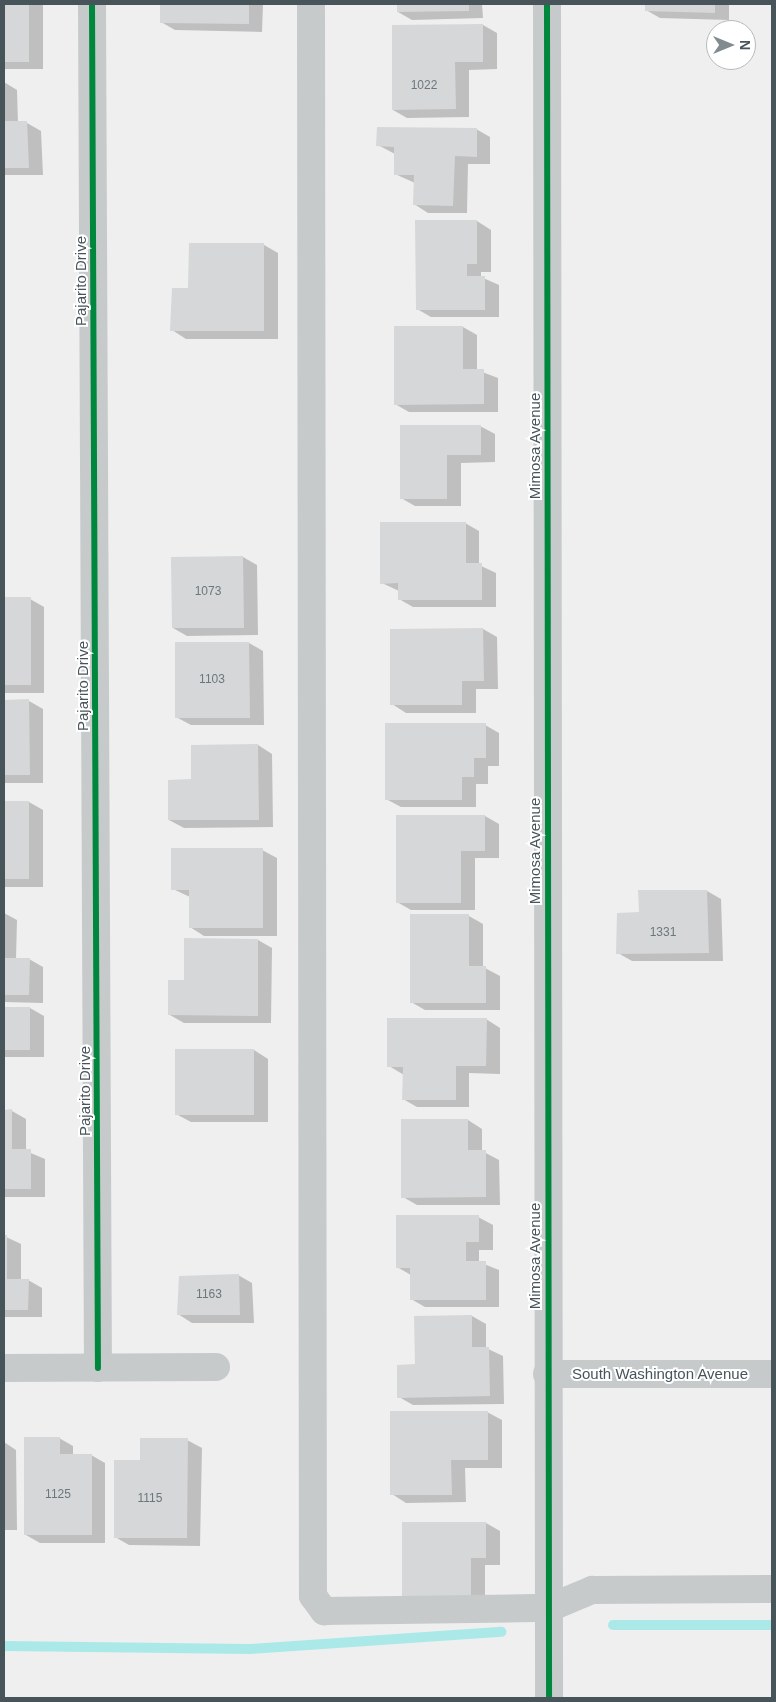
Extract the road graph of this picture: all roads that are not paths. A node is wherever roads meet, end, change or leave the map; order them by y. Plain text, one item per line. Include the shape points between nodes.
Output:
1 (92, 4) edge
2 (311, 4) edge
3 (548, 4) edge
4 (216, 1367) dead end
5 (4, 1368) edge
6 (98, 1368) junction
7 (547, 1374) junction
8 (772, 1374) edge
9 (772, 1589) edge
10 (549, 1608) junction
11 (550, 1698) edge

1 - 6 street, Pajarito Drive
2 - 10 street via 313,1596 324,1611
3 - 7 street, Mimosa Avenue
4 - 6 street
5 - 6 street
7 - 8 street, South Washington Avenue
7 - 10 street, Mimosa Avenue
9 - 10 street via 592,1590
10 - 11 street, Mimosa Avenue

